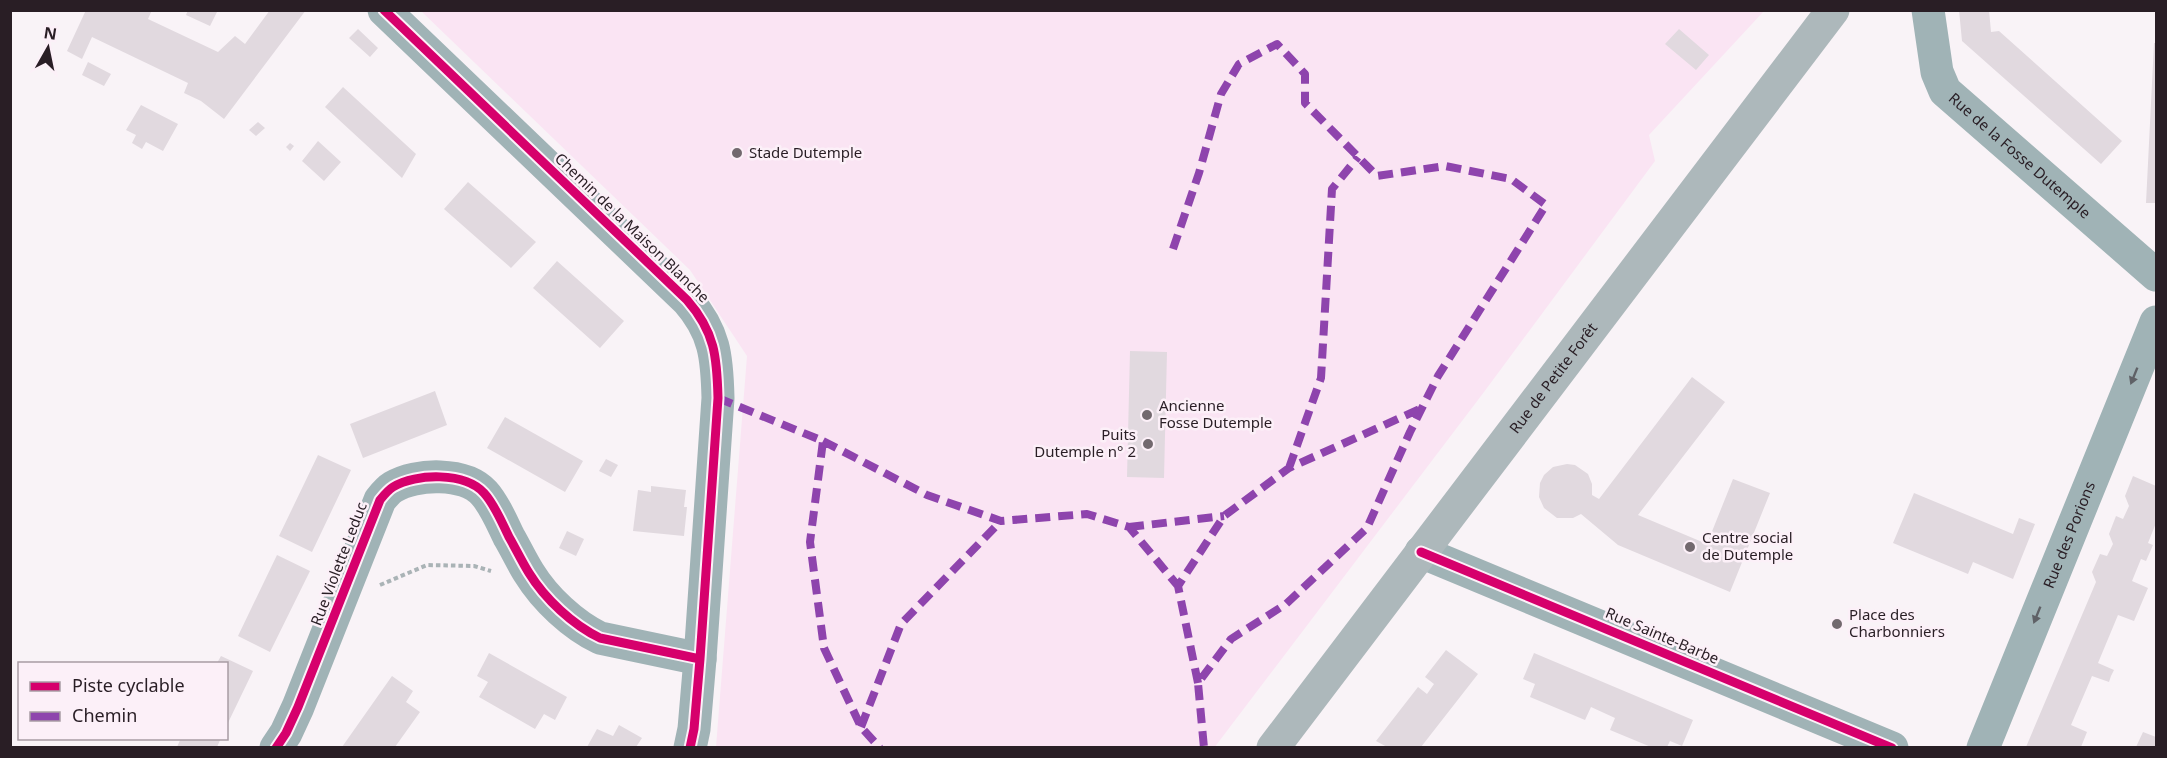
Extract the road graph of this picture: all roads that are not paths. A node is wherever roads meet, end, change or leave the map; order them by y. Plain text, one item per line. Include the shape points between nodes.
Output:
1 (384, 10) edge
2 (1833, 10) edge
3 (1928, 10) edge
4 (2157, 275) edge
5 (2157, 322) edge
6 (1421, 552) junction
7 (700, 659) junction
8 (276, 747) edge
9 (690, 747) edge
10 (1273, 747) edge
11 (1892, 747) edge
12 (1983, 747) edge

1 - 7 street, Chemin de la Maison Blanche via 687,300 708,329 718,372 718,398
2 - 6 main road, Rue de Petite Forêt
3 - 4 street, Rue de la Fosse Dutemple via 1945,91
5 -> 12 street, Rue des Porions
6 - 10 main road, Rue de Petite Forêt
6 - 11 street, Rue Sainte-Barbe
7 - 8 street, Rue Violette Leduc via 600,638 577,624 529,574 483,491 466,481 432,477 402,483 380,500 298,707
7 - 9 street, Chemin de la Maison Blanche

